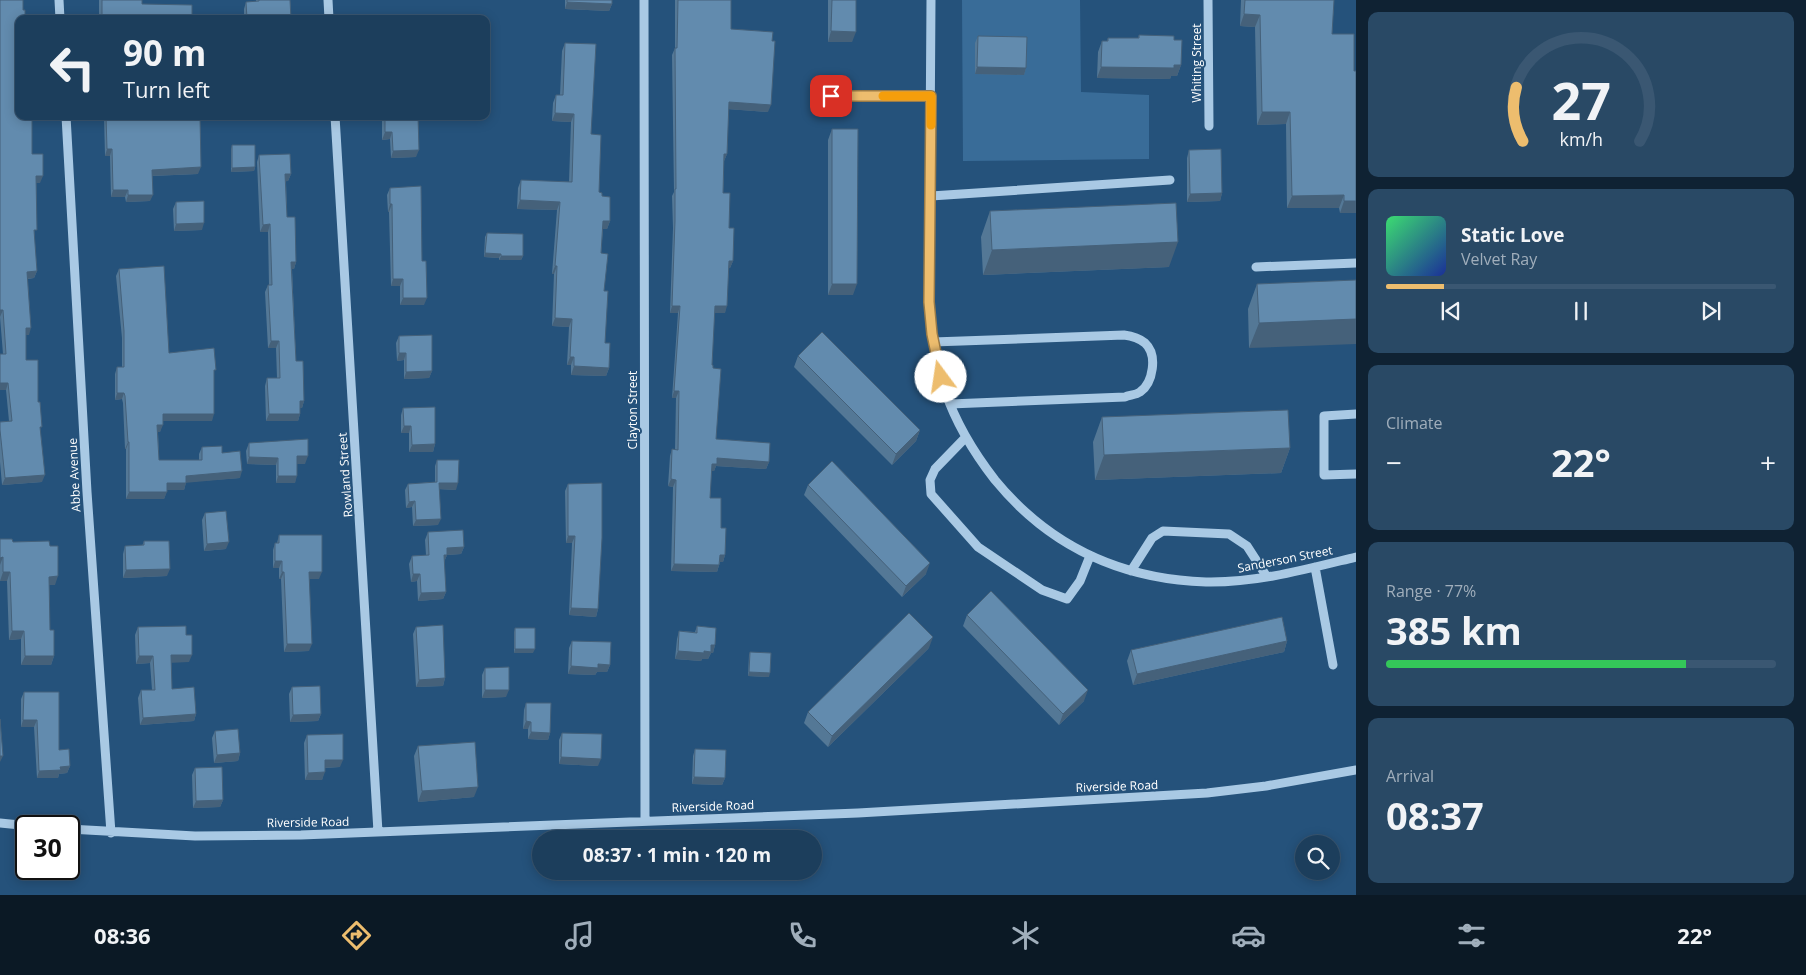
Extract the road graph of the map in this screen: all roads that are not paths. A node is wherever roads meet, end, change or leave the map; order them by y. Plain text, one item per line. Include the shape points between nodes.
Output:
1 (59, 0) edge
2 (328, 0) edge
3 (644, 0) edge
4 (931, 0) edge
5 (1208, 0) edge
6 (60, 15) edge
7 (329, 15) edge
8 (831, 96) dead end
9 (931, 96) junction
10 (66, 120) edge
11 (335, 120) edge
12 (1209, 126) dead end
13 (1170, 180) dead end
14 (931, 196) junction
15 (1356, 263) edge
16 (1256, 267) dead end
17 (933, 342) junction
18 (950, 404) junction
19 (1356, 414) edge
20 (966, 437) junction
21 (1356, 474) edge
22 (1090, 556) junction
23 (1356, 557) edge
24 (1315, 567) junction
25 (1131, 571) junction
26 (1267, 576) junction
27 (1333, 666) dead end
28 (1356, 770) edge
29 (645, 820) junction
30 (0, 823) edge
31 (15, 824) edge
32 (80, 830) edge
33 (111, 832) junction
34 (378, 832) junction

1 - 6 street
2 - 7 street
3 - 29 street, Clayton Street
4 - 9 street, Sanderson Street
5 - 12 street, Whiting Street
8 - 9 street
9 - 14 street, Sanderson Street
10 - 33 street, Abbe Avenue via 86,482
11 - 34 street, Rowland Street
13 - 14 street
14 - 17 street, Sanderson Street via 929,302
15 - 16 street
17 - 18 street, Sanderson Street
17 - 18 street via 1124,334 1147,344 1152,354 1148,382 1139,393
18 - 20 street, Sanderson Street
19 - 21 street via 1324,416 1324,475
20 - 22 street, Sanderson Street via 987,470 1019,507 1050,533
20 - 22 street via 935,469 930,480 931,494 978,547 1042,590 1067,599 1080,581
22 - 25 street, Sanderson Street
23 - 24 street, Sanderson Street
24 - 26 street, Sanderson Street
24 - 27 street
25 - 26 street, Sanderson Street via 1208,582
25 - 26 street via 1152,538 1163,532 1229,534 1247,546
28 - 29 street, Riverside Road via 1207,793 858,813
29 - 34 street, Riverside Road
30 - 31 street
32 - 33 street, Riverside Road
33 - 34 street, Riverside Road via 204,836

